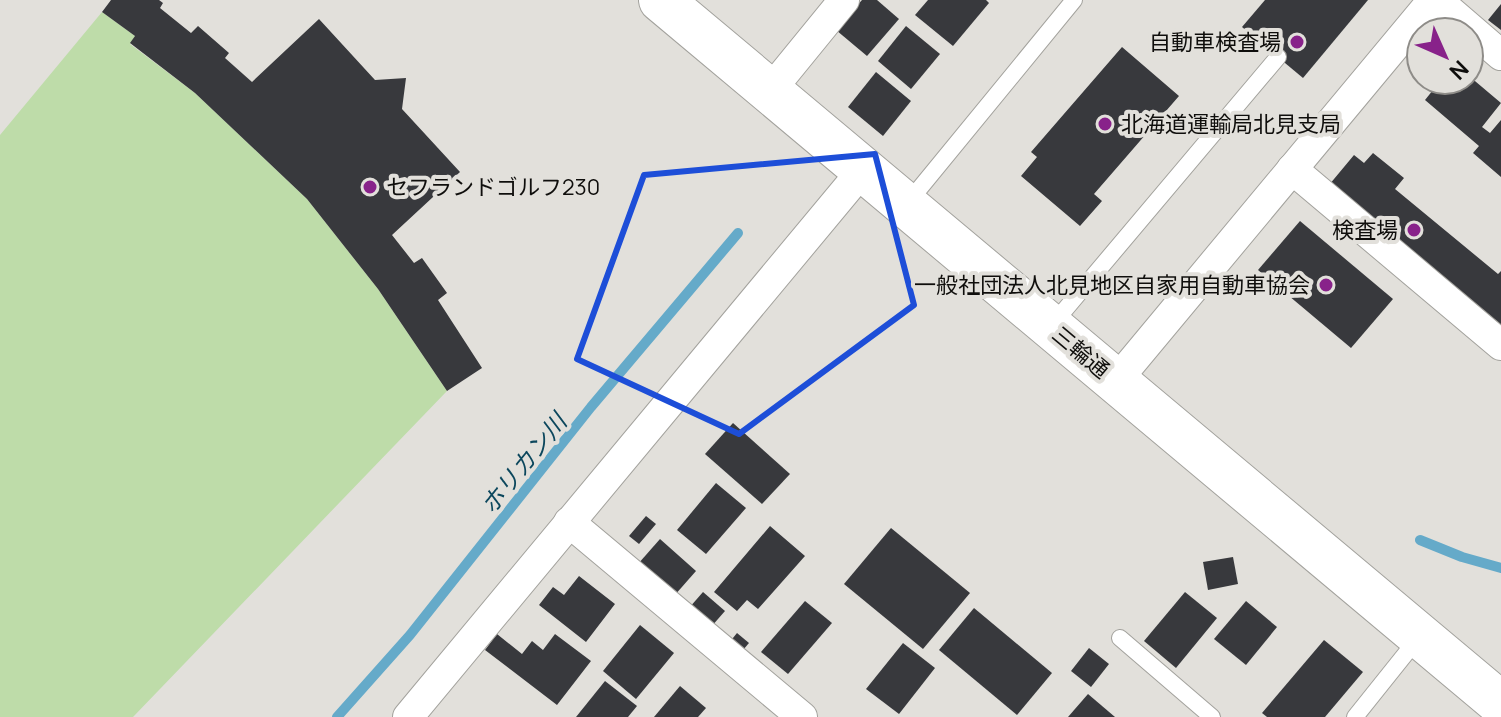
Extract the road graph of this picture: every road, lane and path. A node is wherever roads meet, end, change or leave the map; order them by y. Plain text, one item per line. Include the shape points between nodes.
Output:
1 (661, 0) edge
2 (844, 0) edge
3 (1074, 0) edge
4 (1435, 0) edge
5 (1501, 55) edge
6 (1278, 57) dead end
7 (769, 92) junction
8 (1292, 169) junction
9 (862, 171) junction
10 (905, 206) junction
11 (1051, 327) junction
12 (1501, 345) edge
13 (1116, 381) junction
14 (569, 522) junction
15 (1420, 636) junction
16 (1120, 638) dead end
17 (1501, 704) edge
18 (408, 717) edge
19 (802, 717) edge
20 (1212, 717) edge
21 (1355, 717) edge

1 - 7 street, 三輪通
2 - 7 street
3 - 10 lane
4 - 5 street
4 - 8 street
6 - 11 lane
7 - 9 street, 三輪通
8 - 12 street
8 - 13 street
9 - 10 street, 三輪通
9 - 14 street
10 - 11 street, 三輪通
11 - 13 street, 三輪通
13 - 15 street, 三輪通
14 - 18 street
14 - 19 street
15 - 17 street, 三輪通
15 - 21 lane
16 - 20 lane

